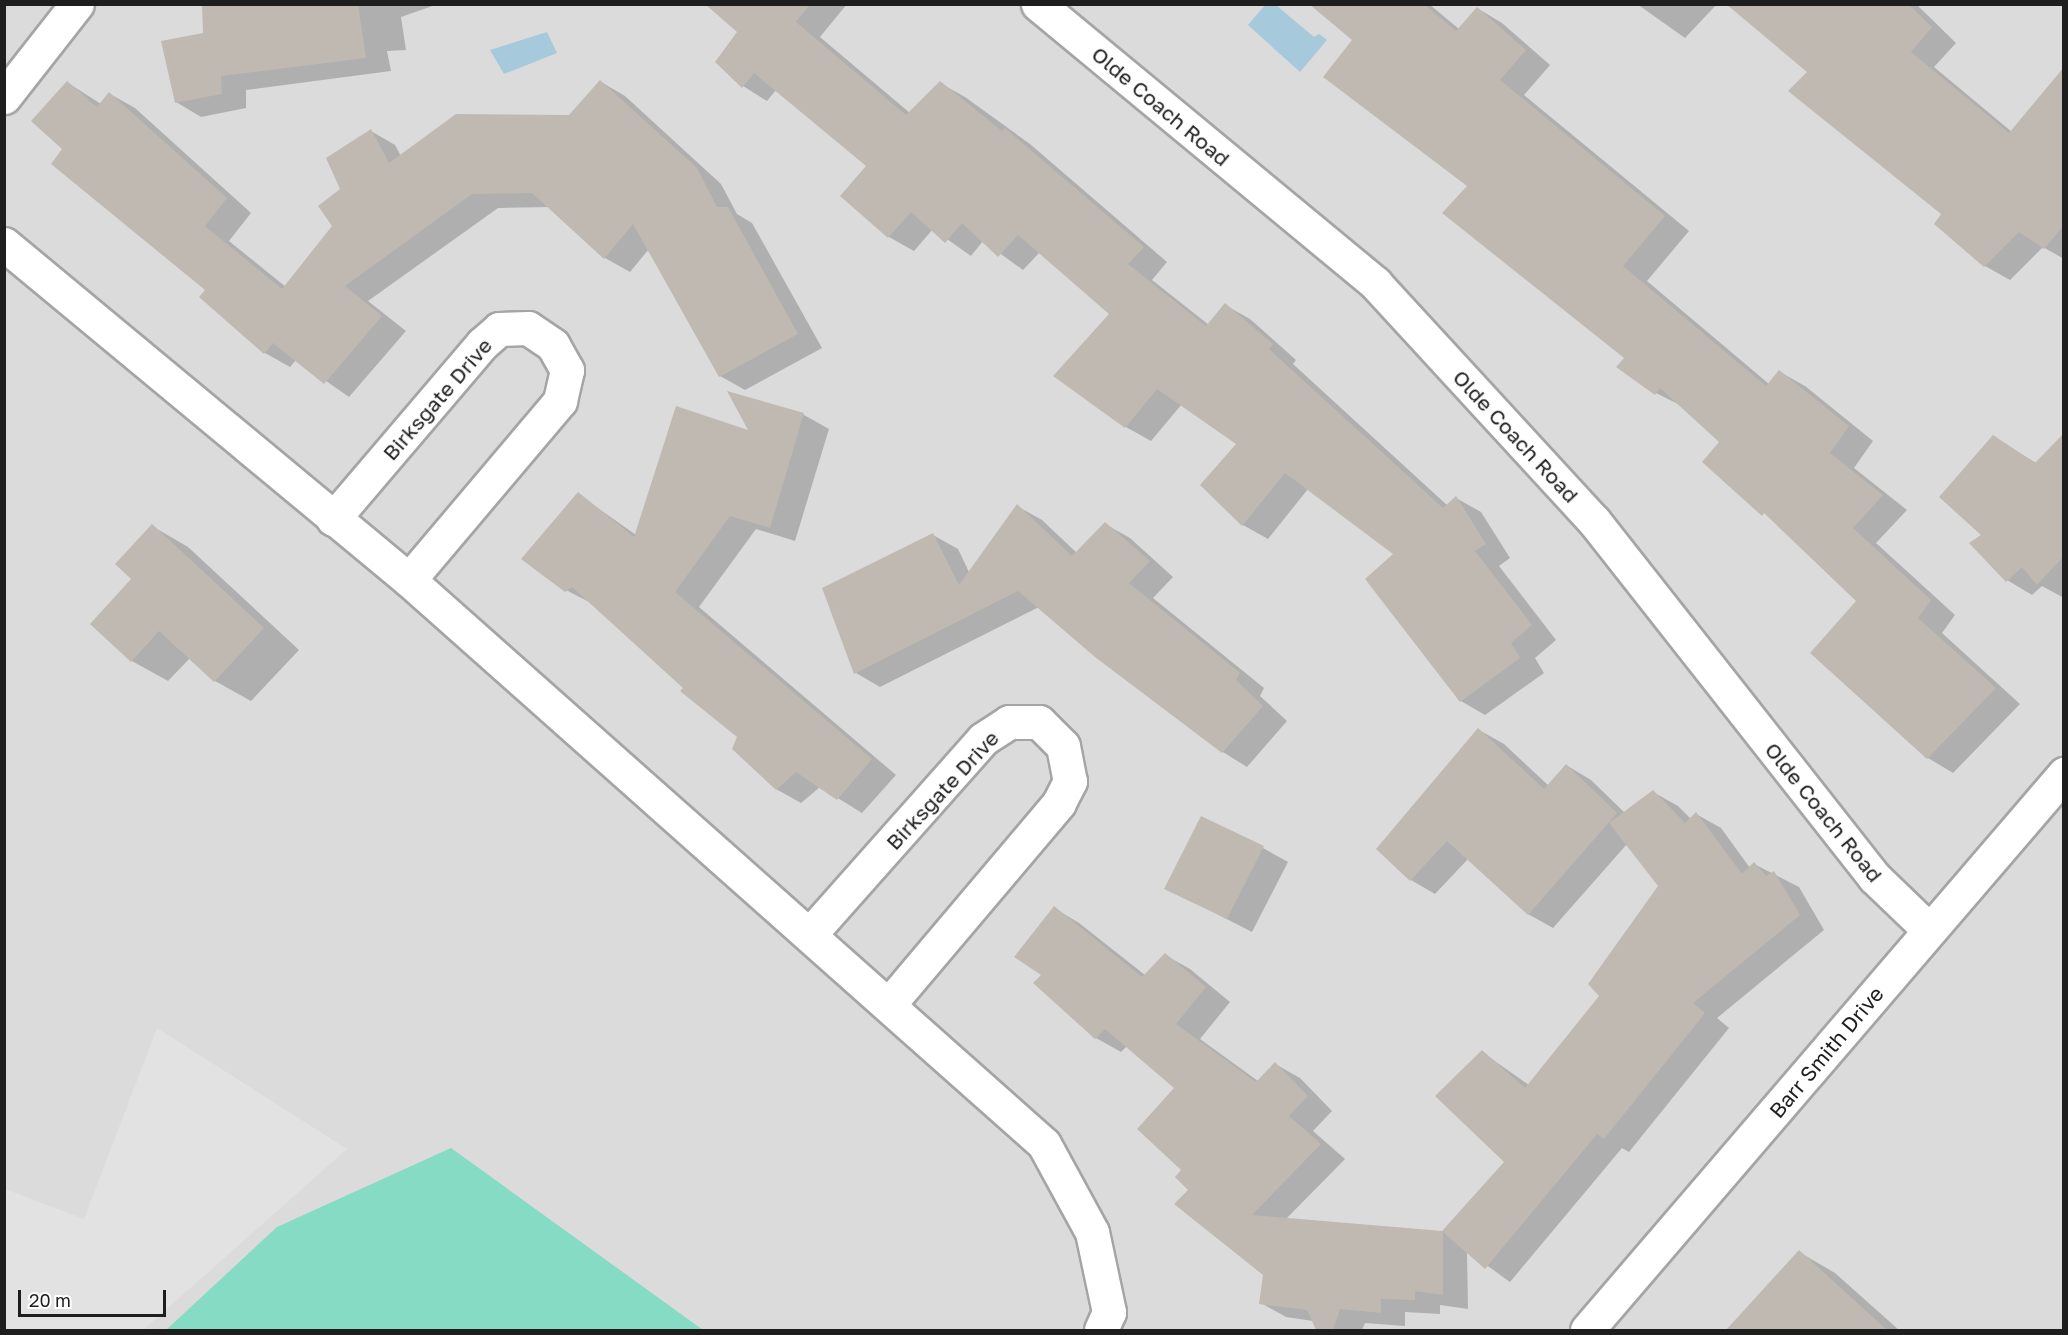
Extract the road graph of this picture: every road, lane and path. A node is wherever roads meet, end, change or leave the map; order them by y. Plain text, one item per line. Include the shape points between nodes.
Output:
1 (77, 4) edge
2 (1038, 4) edge
3 (4, 97) edge
4 (4, 244) edge
5 (333, 519) junction
6 (409, 580) junction
7 (2064, 774) edge
8 (1929, 930) junction
9 (810, 934) junction
10 (889, 1004) junction
11 (1101, 1330) edge
12 (1587, 1330) edge

1 - 3 street
2 - 8 street, Olde Coach Road via 1375,283 1594,522 1874,878
4 - 5 street
5 - 6 street
5 - 6 street, Birksgate Drive via 499,329 528,328 553,345 567,370 560,401
6 - 9 street
7 - 8 street, Barr Smith Drive
8 - 12 street, Barr Smith Drive
9 - 10 street
9 - 10 street, Birksgate Drive via 983,739 1009,722 1039,722 1063,746 1070,781 1059,803
10 - 11 street via 1044,1144 1092,1232 1109,1312

